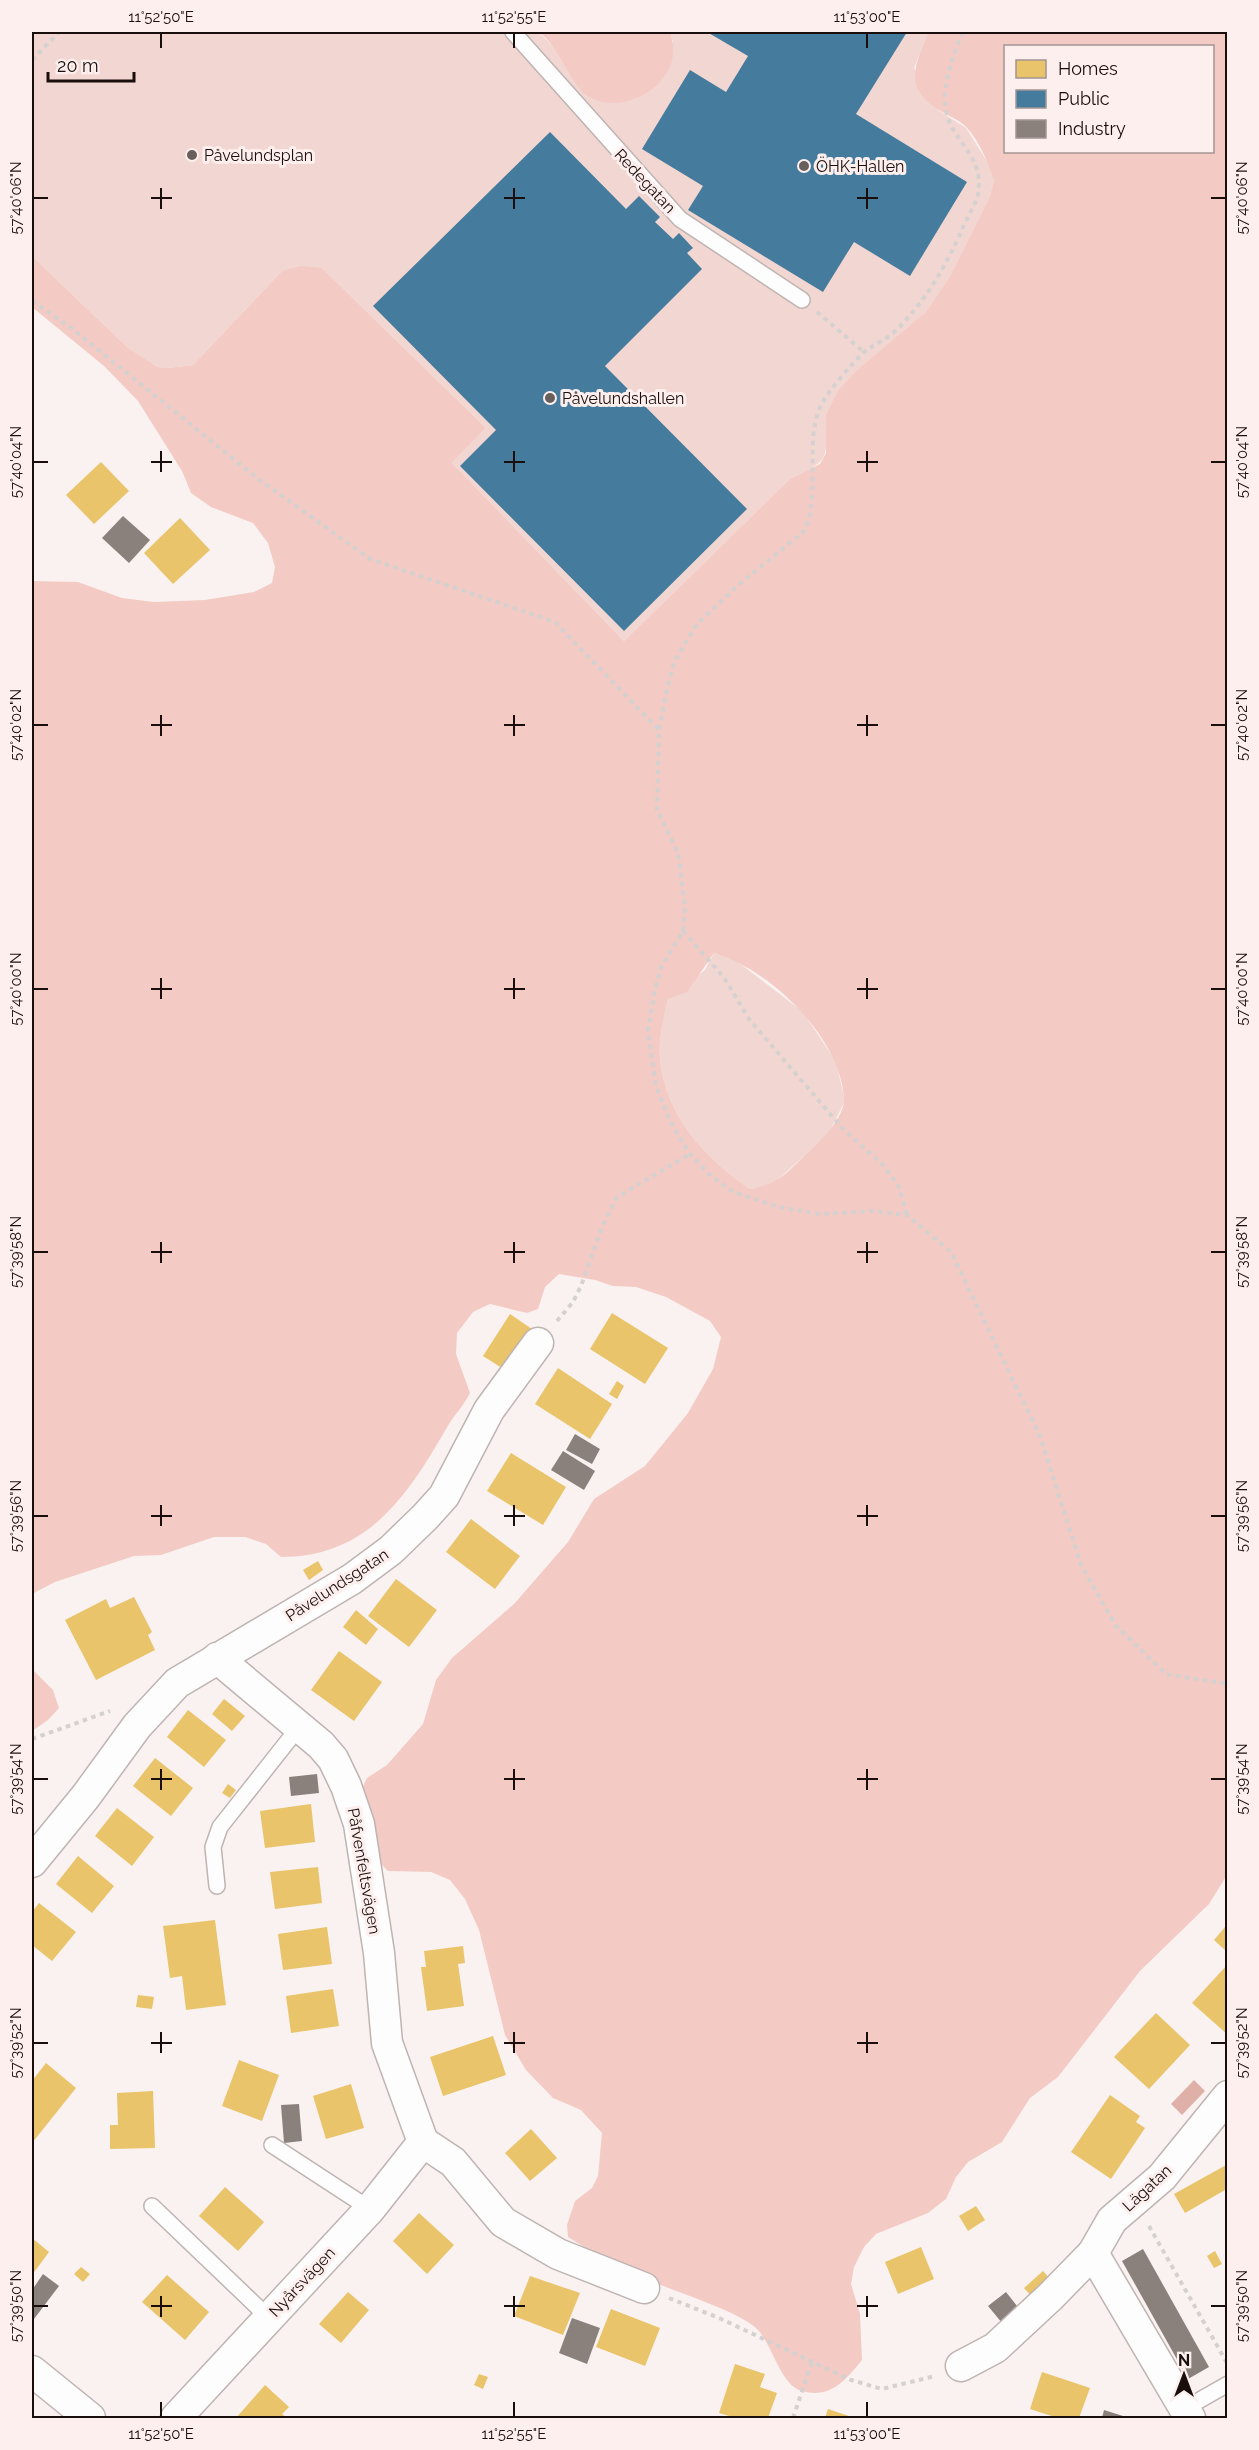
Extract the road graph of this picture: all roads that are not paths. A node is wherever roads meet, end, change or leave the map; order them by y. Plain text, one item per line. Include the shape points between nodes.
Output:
1 (513, 32) edge
2 (802, 300) road end
3 (538, 1343) road end
4 (217, 1658) junction
5 (299, 1727) junction
6 (32, 1862) edge
7 (217, 1886) dead end
8 (1227, 2096) edge
9 (423, 2142) junction
10 (272, 2145) dead end
11 (152, 2206) dead end
12 (370, 2209) junction
13 (1093, 2253) junction
14 (644, 2288) road end
15 (269, 2318) junction
16 (961, 2366) road end
17 (32, 2371) edge
18 (1227, 2384) edge
19 (1187, 2414) edge
20 (90, 2418) edge
21 (176, 2418) edge

1 - 2 lane, Redegatan via 680,219
3 - 4 street, Påvelundsgatan via 489,1410 444,1496 408,1534 352,1579
4 - 5 street, Påfvenfeltsvägen
4 - 6 street via 177,1683 148,1712
5 - 7 lane via 220,1827 213,1847
5 - 9 street, Påfvenfeltsvägen via 333,1759 353,1805 379,1953 387,2043
8 - 13 street, Lägatan via 1162,2177 1112,2220
9 - 12 street, Nyårsvägen
9 - 14 street via 453,2162 503,2222 558,2254
10 - 12 lane
11 - 15 lane
12 - 15 street, Nyårsvägen
13 - 16 street, Lägatan via 995,2348
13 - 19 street
15 - 21 street, Nyårsvägen
17 - 20 street
18 - 19 lane

